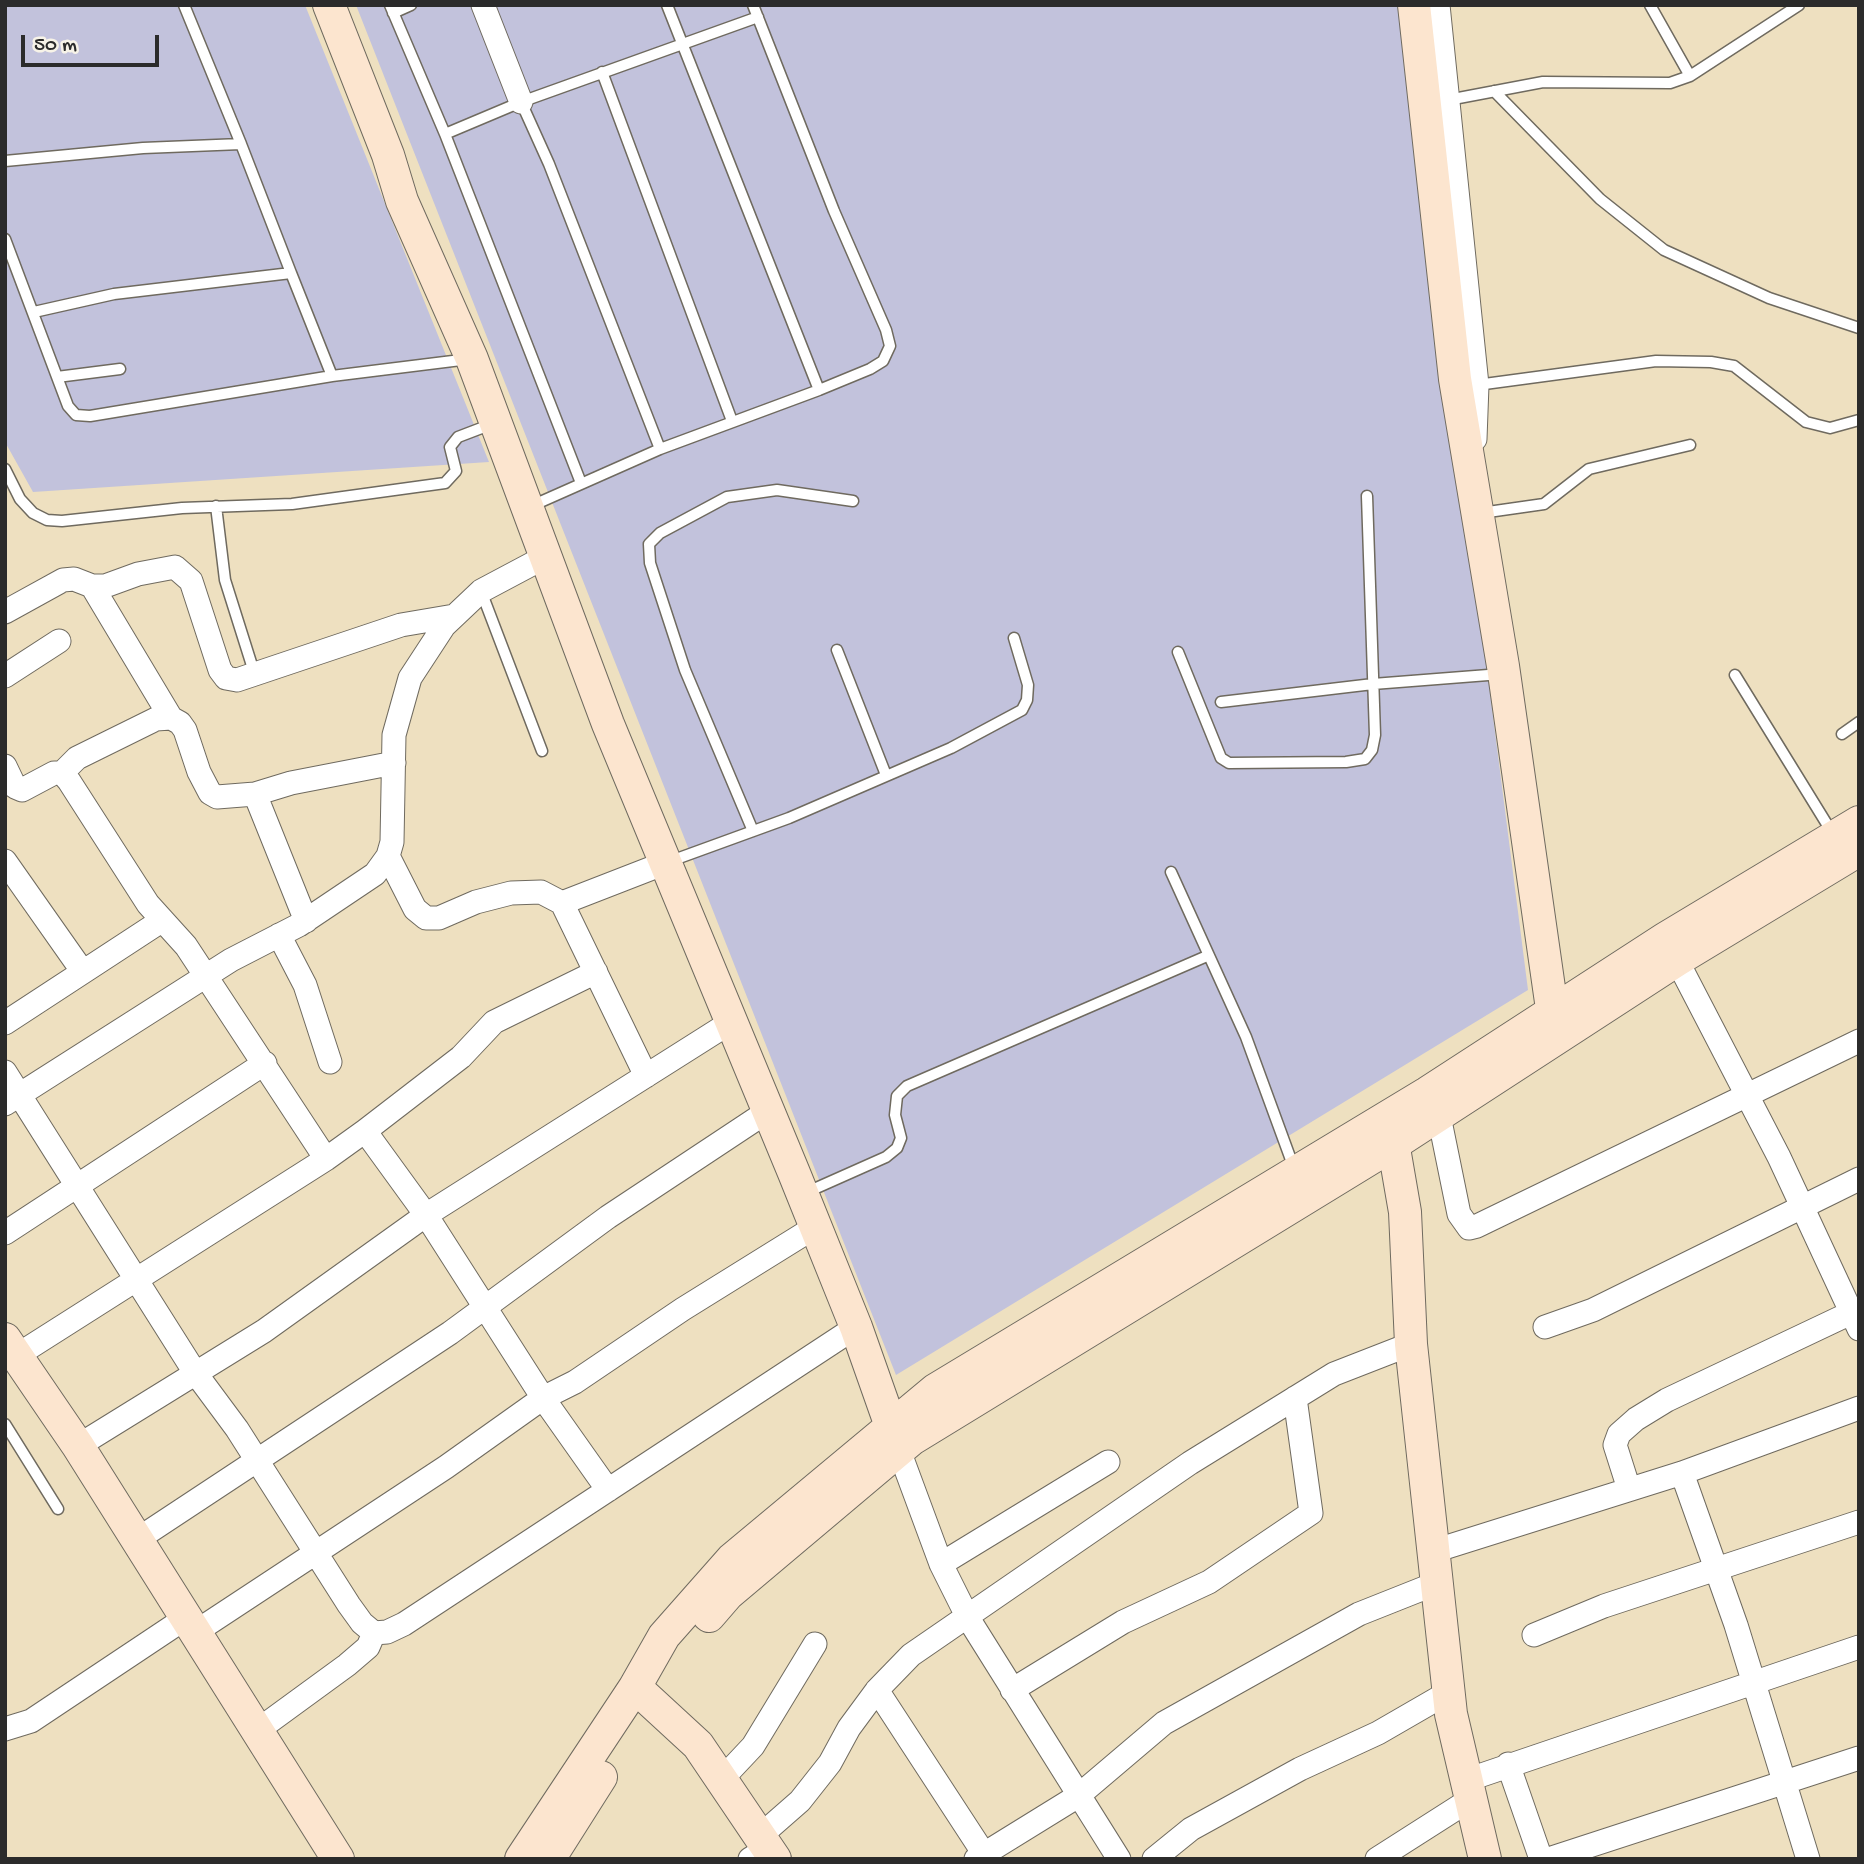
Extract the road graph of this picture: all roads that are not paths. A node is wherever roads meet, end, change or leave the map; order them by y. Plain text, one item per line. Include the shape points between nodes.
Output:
1 (184, 5) edge
2 (329, 5) edge
3 (411, 5) edge
4 (482, 5) edge
5 (667, 5) edge
6 (753, 5) edge
7 (1414, 5) edge
8 (1438, 5) edge
9 (1650, 5) edge
10 (1799, 5) edge
11 (391, 9) edge
12 (758, 17) junction
13 (682, 42) junction
14 (601, 72) junction
15 (1689, 76) junction
16 (1494, 91) junction
17 (1448, 100) junction
18 (521, 102) junction
19 (444, 134) junction
20 (241, 144) junction
21 (5, 161) edge
22 (5, 239) edge
23 (291, 273) junction
24 (34, 312) junction
25 (1859, 328) edge
26 (472, 359) junction
27 (120, 369) dead end
28 (332, 376) junction
29 (57, 377) junction
30 (1466, 382) junction
31 (819, 390) junction
32 (1859, 420) edge
33 (732, 421) junction
34 (494, 423) junction
35 (1690, 445) dead end
36 (660, 449) junction
37 (5, 468) edge
38 (581, 483) junction
39 (1367, 496) dead end
40 (853, 501) dead end
41 (216, 506) junction
42 (527, 508) junction
43 (1478, 513) junction
44 (545, 557) junction
45 (92, 586) junction
46 (481, 590) junction
47 (5, 612) edge
48 (454, 616) junction
49 (1014, 638) dead end
50 (59, 641) dead end
51 (837, 650) dead end
52 (1178, 652) dead end
53 (254, 672) junction
54 (1504, 674) junction
55 (1735, 675) dead end
56 (5, 676) edge
57 (1373, 684) junction
58 (1221, 702) dead end
59 (171, 718) junction
60 (1859, 722) edge
61 (1842, 734) dead end
62 (542, 751) dead end
63 (394, 763) junction
64 (5, 766) edge
65 (62, 773) junction
66 (886, 775) junction
67 (255, 794) junction
68 (14, 797) edge
69 (753, 831) junction
70 (1850, 836) edge
71 (388, 856) junction
72 (5, 861) edge
73 (666, 863) junction
74 (1171, 873) dead end
75 (562, 903) junction
76 (161, 921) junction
77 (306, 921) junction
78 (279, 935) junction
79 (1671, 949) junction
80 (1207, 956) junction
81 (83, 972) junction
82 (596, 972) junction
83 (206, 976) junction
84 (731, 1022) junction
85 (5, 1023) edge
86 (1554, 1026) junction
87 (1859, 1041) edge
88 (330, 1062) dead end
89 (265, 1063) junction
90 (5, 1072) edge
91 (646, 1076) junction
92 (1748, 1097) junction
93 (11, 1100) edge
94 (768, 1111) junction
95 (1439, 1116) junction
96 (1391, 1130) junction
97 (365, 1131) junction
98 (327, 1158) junction
99 (1295, 1171) junction
100 (1859, 1179) edge
101 (76, 1185) junction
102 (802, 1194) junction
103 (1802, 1206) junction
104 (426, 1215) junction
105 (815, 1227) junction
106 (5, 1233) edge
107 (135, 1281) junction
108 (486, 1305) junction
109 (1856, 1317) edge
110 (1545, 1326) dead end
111 (856, 1327) junction
112 (1411, 1344) junction
113 (11, 1348) edge
114 (194, 1371) junction
115 (543, 1398) junction
116 (1295, 1398) junction
117 (1859, 1408) edge
118 (5, 1424) edge
119 (895, 1439) junction
120 (78, 1446) junction
121 (1108, 1462) dead end
122 (257, 1463) junction
123 (1682, 1473) junction
124 (1629, 1489) junction
125 (608, 1490) junction
126 (58, 1509) dead end
127 (1859, 1522) edge
128 (138, 1539) junction
129 (314, 1551) junction
130 (1434, 1551) junction
131 (941, 1564) junction
132 (1716, 1571) junction
133 (1437, 1583) junction
134 (968, 1618) junction
135 (192, 1624) junction
136 (374, 1633) junction
137 (1534, 1635) dead end
138 (816, 1644) dead end
139 (1859, 1647) edge
140 (1752, 1681) junction
141 (877, 1690) junction
142 (1012, 1690) junction
143 (1449, 1692) junction
144 (642, 1694) junction
145 (5, 1729) edge
146 (258, 1730) junction
147 (1859, 1758) edge
148 (1508, 1764) junction
149 (722, 1780) junction
150 (1785, 1781) junction
151 (1469, 1789) junction
152 (1078, 1796) junction
153 (763, 1850) edge
154 (980, 1856) edge
155 (338, 1859) edge
156 (521, 1859) edge
157 (549, 1859) edge
158 (1119, 1859) edge
159 (1154, 1859) edge
160 (1377, 1859) edge
161 (1485, 1859) edge
162 (1541, 1859) edge
163 (1549, 1859) edge
164 (1808, 1859) edge

1 - 20 lane
2 - 26 main road via 402,201
3 - 11 lane
4 - 18 street
5 - 13 lane
6 - 12 lane
7 - 30 main road
8 - 17 street
9 - 15 lane
10 - 15 lane
11 - 19 lane
12 - 13 lane
12 - 31 lane via 890,346 883,361
13 - 14 lane
13 - 31 lane
14 - 18 lane
14 - 33 lane
15 - 16 lane via 1670,82 1543,82
16 - 17 lane
16 - 25 lane via 1600,199 1664,250 1769,298
17 - 30 street
18 - 19 lane
18 - 36 lane
19 - 38 lane
20 - 21 lane
20 - 23 lane
22 - 24 lane
23 - 24 lane via 114,294
23 - 28 lane
24 - 29 lane
26 - 28 lane
26 - 34 main road
27 - 29 lane
28 - 29 lane via 90,416 76,415 68,406
30 - 32 lane via 1656,361 1711,362 1734,366 1806,422 1830,428
30 - 43 main road
31 - 33 lane
33 - 36 lane
34 - 41 lane via 458,437 450,447 456,471 438,486 292,505
34 - 42 main road
35 - 43 lane via 1589,468 1544,504
36 - 38 lane
37 - 41 lane via 20,499 47,520
38 - 42 lane
39 - 57 lane
40 - 69 lane via 777,490 727,497 649,544 650,563 685,670
41 - 53 lane via 225,580
42 - 44 main road
43 - 54 main road
44 - 46 street
44 - 73 main road
45 - 47 street via 63,580
45 - 53 street via 114,585 138,574 176,567 191,581 220,670 226,678 237,680
45 - 59 street
46 - 48 street
46 - 62 lane
48 - 53 street via 401,625
48 - 63 street via 410,678 394,735
49 - 66 lane via 1028,685 1022,710 951,748
50 - 56 street
51 - 66 lane
52 - 57 lane via 1221,758 1237,765 1365,758 1375,735
54 - 57 lane
54 - 86 main road
55 - 70 lane
57 - 58 lane
59 - 65 street via 156,719 77,758
59 - 67 street via 185,730 210,793 229,798
60 - 61 lane
63 - 67 street
63 - 71 street
64 - 68 street via 15,787
65 - 68 street via 54,773
65 - 76 street
66 - 69 lane
67 - 77 street
69 - 73 lane
70 - 79 main road
71 - 75 street via 415,909 426,918 439,918 511,893 541,892
71 - 77 street via 363,884
72 - 81 street
73 - 75 street
73 - 84 main road
74 - 80 lane
75 - 82 street
76 - 81 street
76 - 83 street via 176,933
77 - 78 street
78 - 83 street
78 - 88 street via 305,985
79 - 86 main road
79 - 92 street
80 - 99 lane via 1246,1037
80 - 102 lane via 914,1082 897,1096 895,1115 901,1138 897,1149
81 - 85 street
82 - 91 street
82 - 97 street via 494,1022 461,1056
83 - 89 street
83 - 93 street
84 - 91 street
84 - 94 main road
86 - 95 main road
86 - 96 main road
87 - 92 street
89 - 98 street
89 - 101 street
90 - 93 street
91 - 104 street
92 - 95 street via 1469,1228 1459,1214
92 - 103 street
93 - 101 street
94 - 102 main road
94 - 108 street via 607,1217
95 - 96 main road
96 - 99 main road
96 - 112 main road via 1405,1212
96 - 119 main road via 1083,1333
97 - 98 street
97 - 104 street
98 - 107 street
99 - 119 main road via 935,1390
100 - 103 street
101 - 106 street
101 - 107 street
102 - 105 main road
103 - 109 street
103 - 110 street via 1593,1310
104 - 108 street
104 - 114 street via 264,1331
105 - 111 main road
105 - 115 street
107 - 113 street
107 - 114 street
108 - 115 street
108 - 122 street
109 - 124 street via 1667,1400 1636,1419 1619,1434 1615,1445
111 - 119 main road
111 - 125 street
112 - 116 street via 1334,1374
112 - 130 main road
113 - 120 main road
114 - 120 street
114 - 122 street
115 - 125 street
115 - 129 street
116 - 134 street via 1190,1463
116 - 142 street via 1311,1513 1209,1582 1123,1622
117 - 123 street
118 - 126 lane
119 - 131 street
119 - 144 main road via 825,1478 732,1559 664,1636
120 - 128 main road
121 - 131 street
122 - 128 street
122 - 129 street
123 - 124 street
123 - 132 street
124 - 130 street
125 - 136 street via 404,1624
127 - 132 street
128 - 135 main road
129 - 135 street
129 - 136 street via 355,1614
130 - 133 main road
131 - 134 street
132 - 137 street via 1604,1606
132 - 140 street
133 - 143 main road
133 - 152 street via 1359,1614 1164,1723
134 - 141 street via 911,1655
134 - 142 street
135 - 145 street via 31,1721
135 - 146 main road
136 - 146 street via 368,1647 347,1665
138 - 149 street via 753,1746
139 - 140 street
140 - 148 street
140 - 150 street
141 - 153 street
141 - 154 street
142 - 152 street
143 - 151 main road
143 - 159 street via 1191,1829
144 - 149 main road via 698,1745
144 - 156 main road
144 - 157 main road
146 - 155 main road
147 - 150 street
148 - 151 street
148 - 162 street
149 - 153 main road
150 - 163 street
150 - 164 street
151 - 160 street
151 - 161 main road
152 - 154 street
152 - 158 street

